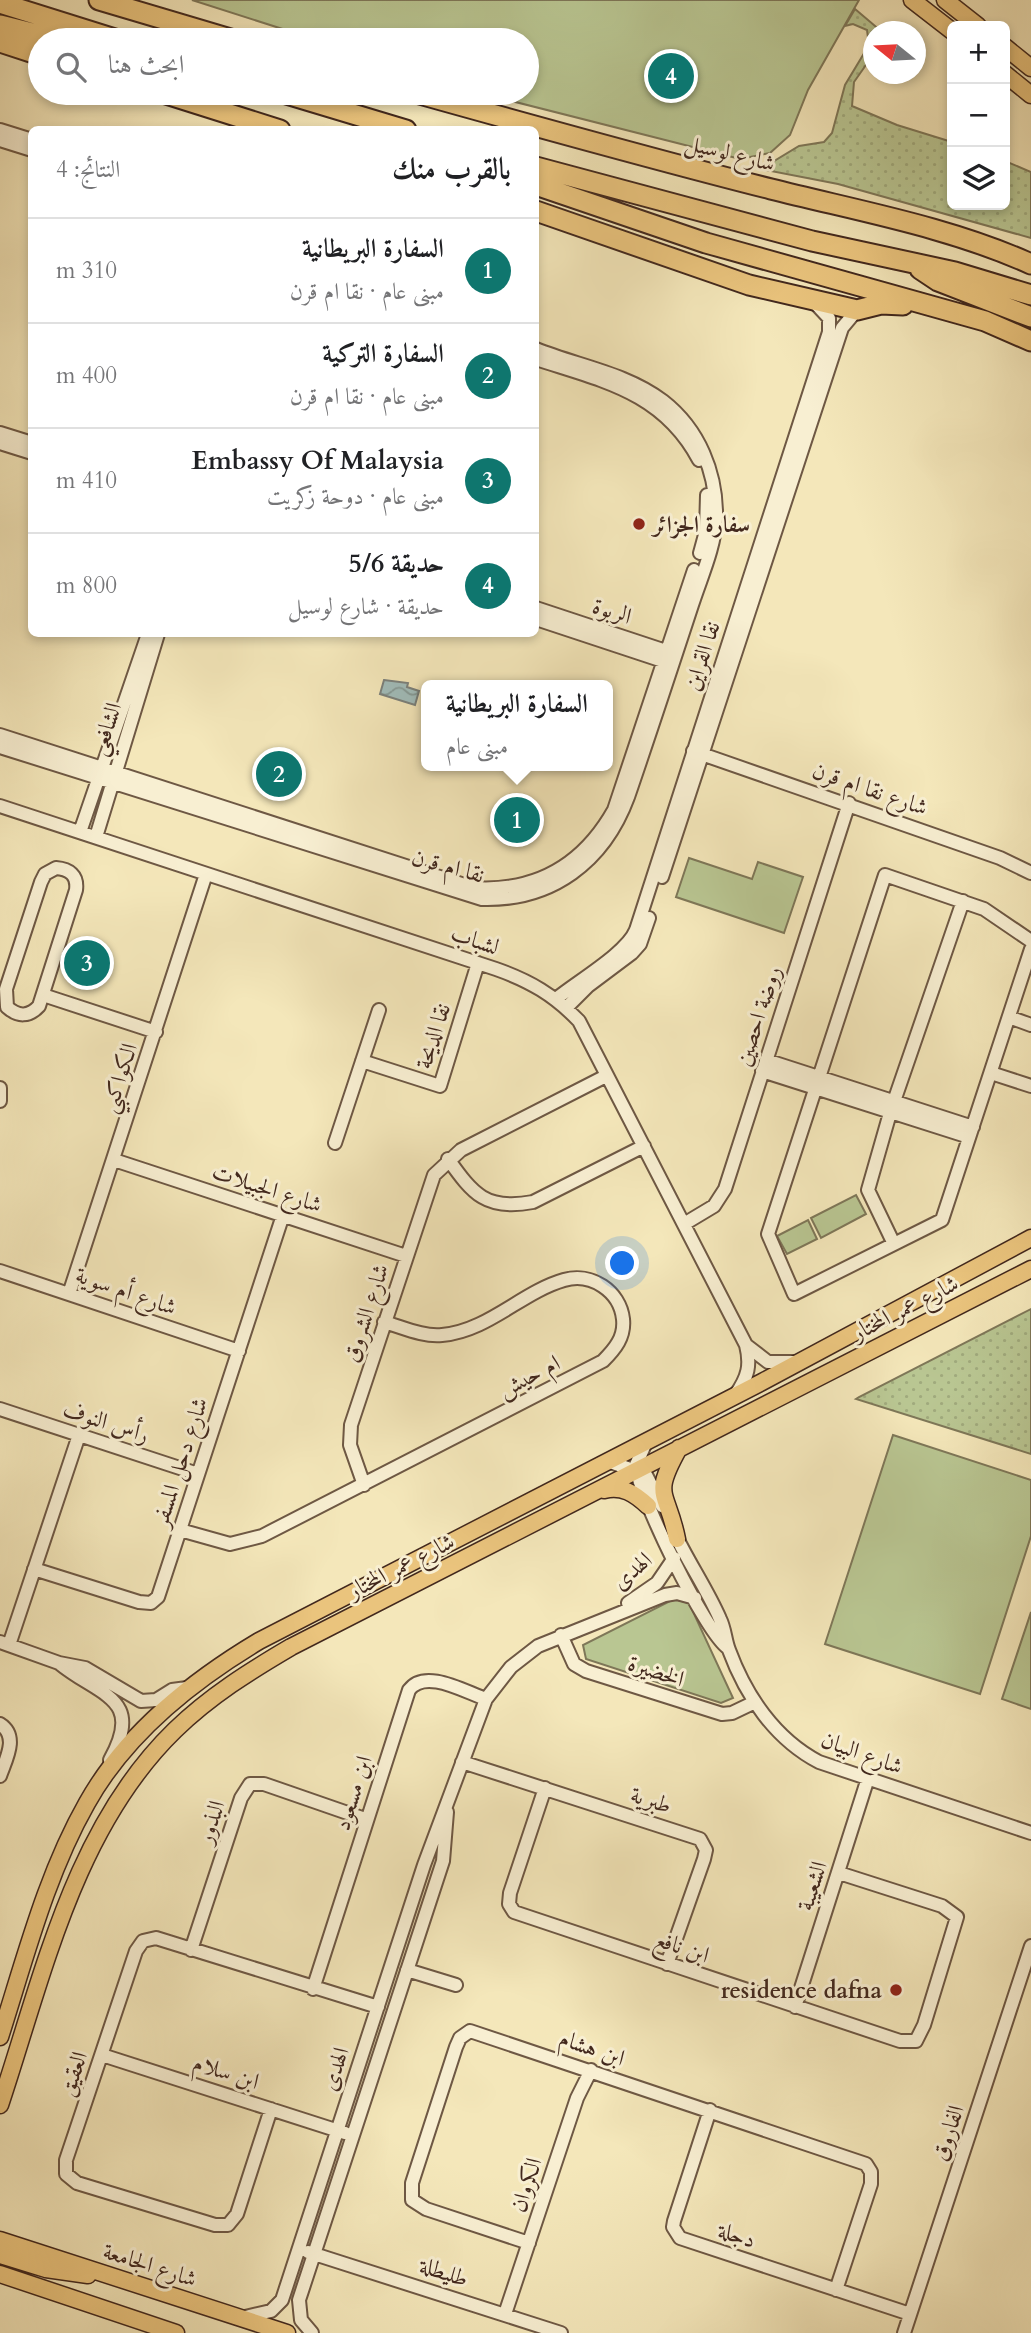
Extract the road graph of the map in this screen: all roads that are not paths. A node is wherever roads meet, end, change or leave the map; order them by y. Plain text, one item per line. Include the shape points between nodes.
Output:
1 (99, 0) edge
2 (140, 0) edge
3 (912, 0) edge
4 (945, 0) edge
5 (0, 4) edge
6 (167, 21) junction
7 (972, 21) edge
8 (0, 25) edge
9 (947, 27) edge
10 (79, 28) edge
11 (192, 28) edge
12 (28, 32) edge
13 (0, 42) edge
14 (28, 51) edge
15 (1010, 51) edge
16 (1031, 68) edge
17 (1010, 78) edge
18 (1031, 95) edge
19 (201, 105) edge
20 (323, 105) edge
21 (459, 105) edge
22 (267, 126) edge
23 (393, 126) edge
24 (535, 126) edge
25 (539, 127) edge
26 (0, 130) edge
27 (0, 140) edge
28 (28, 140) edge
29 (28, 149) edge
30 (539, 168) edge
31 (539, 187) edge
32 (539, 212) edge
33 (706, 243) junction
34 (1005, 253) junction
35 (1031, 255) edge
36 (1031, 264) edge
37 (913, 265) junction
38 (749, 285) junction
39 (1031, 295) edge
40 (811, 299) junction
41 (923, 303) junction
42 (857, 310) junction
43 (1031, 317) edge
44 (1031, 341) edge
45 (539, 350) edge
46 (539, 360) edge
47 (0, 433) edge
48 (28, 442) edge
49 (0, 443) edge
50 (28, 452) edge
51 (539, 609) edge
52 (539, 620) edge
53 (147, 637) edge
54 (157, 637) edge
55 (670, 658) junction
56 (0, 735) edge
57 (0, 747) edge
58 (697, 752) junction
59 (107, 776) junction
60 (849, 803) junction
61 (0, 806) edge
62 (80, 832) junction
63 (96, 837) junction
64 (1031, 873) edge
65 (206, 874) junction
66 (963, 901) junction
67 (1031, 940) edge
68 (1031, 949) edge
69 (478, 963) junction
70 (43, 995) junction
71 (561, 1003) junction
72 (379, 1010) dead end
73 (1009, 1017) junction
74 (1031, 1025) edge
75 (156, 1031) junction
76 (362, 1061) junction
77 (764, 1065) junction
78 (991, 1073) junction
79 (606, 1076) junction
80 (816, 1083) junction
81 (1031, 1087) edge
82 (0, 1088) edge
83 (0, 1101) edge
84 (892, 1107) junction
85 (971, 1132) junction
86 (334, 1143) dead end
87 (644, 1146) junction
88 (448, 1159) junction
89 (114, 1160) junction
90 (283, 1215) junction
91 (684, 1224) junction
92 (1031, 1238) edge
93 (893, 1242) junction
94 (406, 1256) junction
95 (1031, 1269) edge
96 (0, 1271) edge
97 (69, 1294) junction
98 (384, 1322) junction
99 (746, 1345) junction
100 (239, 1351) junction
101 (801, 1360) junction
102 (734, 1396) junction
103 (0, 1409) edge
104 (79, 1435) junction
105 (646, 1442) junction
106 (679, 1448) junction
107 (608, 1461) junction
108 (636, 1471) junction
109 (198, 1474) junction
110 (364, 1485) junction
111 (594, 1492) junction
112 (648, 1506) junction
113 (180, 1530) junction
114 (677, 1539) junction
115 (674, 1558) junction
116 (34, 1569) junction
117 (695, 1598) junction
118 (614, 1614) junction
119 (561, 1635) junction
120 (5, 1644) edge
121 (728, 1648) junction
122 (59, 1662) junction
123 (187, 1688) junction
124 (486, 1699) junction
125 (755, 1702) junction
126 (0, 1724) edge
127 (462, 1762) junction
128 (106, 1774) junction
129 (0, 1776) edge
130 (868, 1778) junction
131 (545, 1788) junction
132 (447, 1808) junction
133 (365, 1819) junction
134 (1031, 1833) edge
135 (839, 1873) junction
136 (417, 1888) junction
137 (433, 1893) junction
138 (1031, 1946) edge
139 (191, 1950) junction
140 (667, 1964) junction
141 (407, 1970) junction
142 (456, 1985) dead end
143 (313, 1989) junction
144 (378, 2007) junction
145 (795, 2007) junction
146 (0, 2037) edge
147 (102, 2055) junction
148 (591, 2070) junction
149 (0, 2105) edge
150 (271, 2109) junction
151 (710, 2110) junction
152 (337, 2130) junction
153 (353, 2135) junction
154 (0, 2232) edge
155 (0, 2240) edge
156 (529, 2243) junction
157 (22, 2247) junction
158 (299, 2249) junction
159 (314, 2254) junction
160 (0, 2255) edge
161 (0, 2274) edge
162 (104, 2274) junction
163 (836, 2290) junction
164 (505, 2314) junction
165 (911, 2314) junction
166 (241, 2318) junction
167 (176, 2333) edge
168 (287, 2333) edge
169 (312, 2333) edge
170 (561, 2333) edge
171 (904, 2333) edge

1 - 6 highway
2 - 6 highway via 155,7
3 - 9 main road
4 - 7 main road
5 - 10 highway
6 - 11 highway
8 - 12 highway
13 - 14 highway
15 - 16 main road
17 - 18 main road
19 - 22 highway
20 - 23 highway
21 - 24 highway, شارع لوسيل
25 - 34 highway, شارع لوسيل via 917,225
26 - 28 street
27 - 29 street
30 - 37 highway
31 - 33 highway
32 - 38 highway
33 - 38 highway
33 - 41 highway
34 - 35 highway
34 - 36 highway, شارع لوسيل
37 - 39 highway via 955,272
37 - 43 highway via 937,281
38 - 40 highway
40 - 42 highway
40 - 58 street, نقا القراين via 828,318 830,332
41 - 42 highway
41 - 44 highway via 985,321
42 - 58 street, نقا القراين via 842,328
45 - 55 street, نقا ام قرن via 650,392 682,418 702,449 714,489 715,528
46 - 55 street, نقا ام قرن via 640,397 670,420 699,462 706,490 706,531
47 - 48 street
49 - 50 street
51 - 55 street, الربوة
52 - 55 street, الربوة
53 - 59 street, الشافعي
54 - 59 street, الشافعي
55 - 59 street, نقا ام قرن via 614,810 600,834 566,867 521,886 474,888
56 - 59 street, نقا ام قرن
57 - 59 street, نقا ام قرن
58 - 60 street, شارع نقا ام قرن
58 - 71 street, نقا القراين via 640,944
59 - 62 street, الشافعي
59 - 63 street, الشافعي
60 - 64 street, شارع نقا ام قرن
60 - 77 street, روضة احصين
61 - 62 street, لشباب
62 - 63 street, لشباب
63 - 65 street, لشباب
65 - 69 street, لشباب
65 - 75 street, الكواكبي
66 - 67 street via 984,909
66 - 80 street via 885,875
66 - 84 street
68 - 73 street
69 - 71 street, لشباب via 533,983
69 - 76 street, نقا الديحة via 440,1086
70 - 70 street via 76,890 76,878 64,869 50,870 41,882 5,1000 11,1011 25,1015 39,1006
70 - 75 street
71 - 79 street, لشباب via 579,1021
72 - 76 street
73 - 74 street
73 - 78 street
75 - 89 street, الكواكبي
76 - 86 street
77 - 80 street
77 - 91 street, روضة احصين via 724,1189 714,1206
78 - 81 street
78 - 85 street
79 - 87 street, لشباب
79 - 88 street, شارع الشروق
80 - 84 street
80 - 93 street via 768,1234 794,1294
82 - 83 street
84 - 85 street
84 - 93 street via 868,1189
85 - 93 street via 942,1220
87 - 88 street via 523,1204 493,1201 472,1192
87 - 91 street, لشباب
88 - 94 street, شارع الشروق via 429,1185
89 - 90 street, شارع الجبيلات
89 - 97 street, الكواكبي
90 - 94 street, شارع الجبيلات
90 - 100 street, شارع دحل المسفر
91 - 99 street, لشباب
92 - 101 main road, شارع عمر المختار
94 - 98 street, شارع الشروق
95 - 106 main road, شارع عمر المختار
96 - 97 street, شارع أم سوية
97 - 100 street, شارع أم سوية
98 - 110 street, شارع الشروق via 350,1435
98 - 110 street, ام حيش via 429,1335 457,1332 562,1280 582,1278 611,1292 620,1306 624,1330 603,1361
99 - 101 street via 768,1362
99 - 102 street, لشباب via 750,1366
100 - 109 street, شارع دحل المسفر
101 - 102 main road, شارع عمر المختار
102 - 105 main road, شارع عمر المختار
103 - 104 street, رأس النوف
104 - 109 street, رأس النوف
104 - 116 street
105 - 107 main road, شارع عمر المختار
105 - 108 street
106 - 108 main road, شارع عمر المختار
106 - 114 main road via 661,1489
107 - 108 street
107 - 123 main road, شارع عمر المختار via 259,1641
108 - 111 main road, شارع عمر المختار
108 - 112 street, شارع البيان
108 - 114 street, شارع البيان via 649,1478
109 - 113 street, شارع دحل المسفر
110 - 113 street, ام حيش via 249,1541 226,1544
111 - 112 main road via 627,1490
111 - 149 main road, شارع عمر المختار via 291,1647 242,1676 175,1730 120,1796 90,1850 69,1898
112 - 115 street, شارع البيان
113 - 116 street, شارع دحل المسفر via 160,1592 151,1603
114 - 121 street, شارع البيان via 720,1619
115 - 117 street, شارع البيان
115 - 118 street, الهدى via 657,1583
116 - 120 street
117 - 118 street, الهدى via 665,1595
117 - 121 street, شارع البيان via 715,1635
118 - 119 street, الهدى
119 - 124 street, الهدى via 524,1655
119 - 125 street, الخضيرة via 579,1668 722,1714
120 - 122 street
121 - 125 street, شارع البيان
122 - 123 street via 85,1668 141,1701
122 - 128 street via 104,1691 120,1708 123,1732
123 - 128 main road, شارع عمر المختار
124 - 127 street, الهدى
124 - 133 street, ابن مسعود via 429,1680 413,1685
125 - 130 street, شارع البيان via 772,1727 806,1755
126 - 129 street via 9,1731 10,1739
127 - 131 street, طبرية
127 - 132 street, الهدى
128 - 146 main road, شارع عمر المختار via 87,1802 60,1860
130 - 134 street, شارع البيان
130 - 135 street, الشعيبة
131 - 140 street, ابن نافع via 510,1893 510,1909
131 - 140 street, طبرية via 704,1843 704,1859
132 - 136 street, الهدى
132 - 137 street, الهدى via 446,1850
133 - 139 street, البذور via 264,1784 250,1784 241,1798
133 - 143 street, ابن مسعود
135 - 145 street, الشعيبة
135 - 145 street, ابن نافع via 942,1906 957,1917 929,2012 919,2038 908,2043
136 - 137 street
136 - 144 street, الهدى
137 - 141 street, الهدى
138 - 165 street, الفاروق
139 - 143 street, العقيق
139 - 147 street, العقيق via 156,1938 139,1944
140 - 145 street, ابن نافع
141 - 142 street
141 - 153 street, الهدى
143 - 144 street, العقيق
144 - 152 street, الهدى
147 - 150 street, ابن سلام
147 - 150 street, العقيق via 65,2164 68,2177 77,2183 228,2225 237,2214
148 - 151 street, ابن هشام
148 - 156 street, الكروان via 577,2098
148 - 156 street, ابن هشام via 477,2032 464,2034 456,2047 412,2183 412,2200 426,2209
150 - 152 street, ابن سلام
151 - 163 street, ابن هشام via 870,2168 871,2184
151 - 163 street, دجلة via 674,2221 675,2233 686,2241
152 - 153 street, ابن سلام
152 - 158 street, الهدى
153 - 159 street, الهدى
154 - 157 main road
155 - 157 main road, شارع الجامعة
156 - 164 street, الكروان
157 - 162 main road, شارع الجامعة
158 - 159 street, طليطلة
158 - 166 street, الهدى via 278,2306 263,2315
159 - 164 street, طليطلة
159 - 169 street, الهدى via 298,2307 301,2320
160 - 162 main road via 73,2275
161 - 167 main road
162 - 166 main road, شارع الجامعة
163 - 165 street, دجلة
164 - 170 street, طليطلة
165 - 171 street, الفاروق
166 - 168 main road, شارع الجامعة

